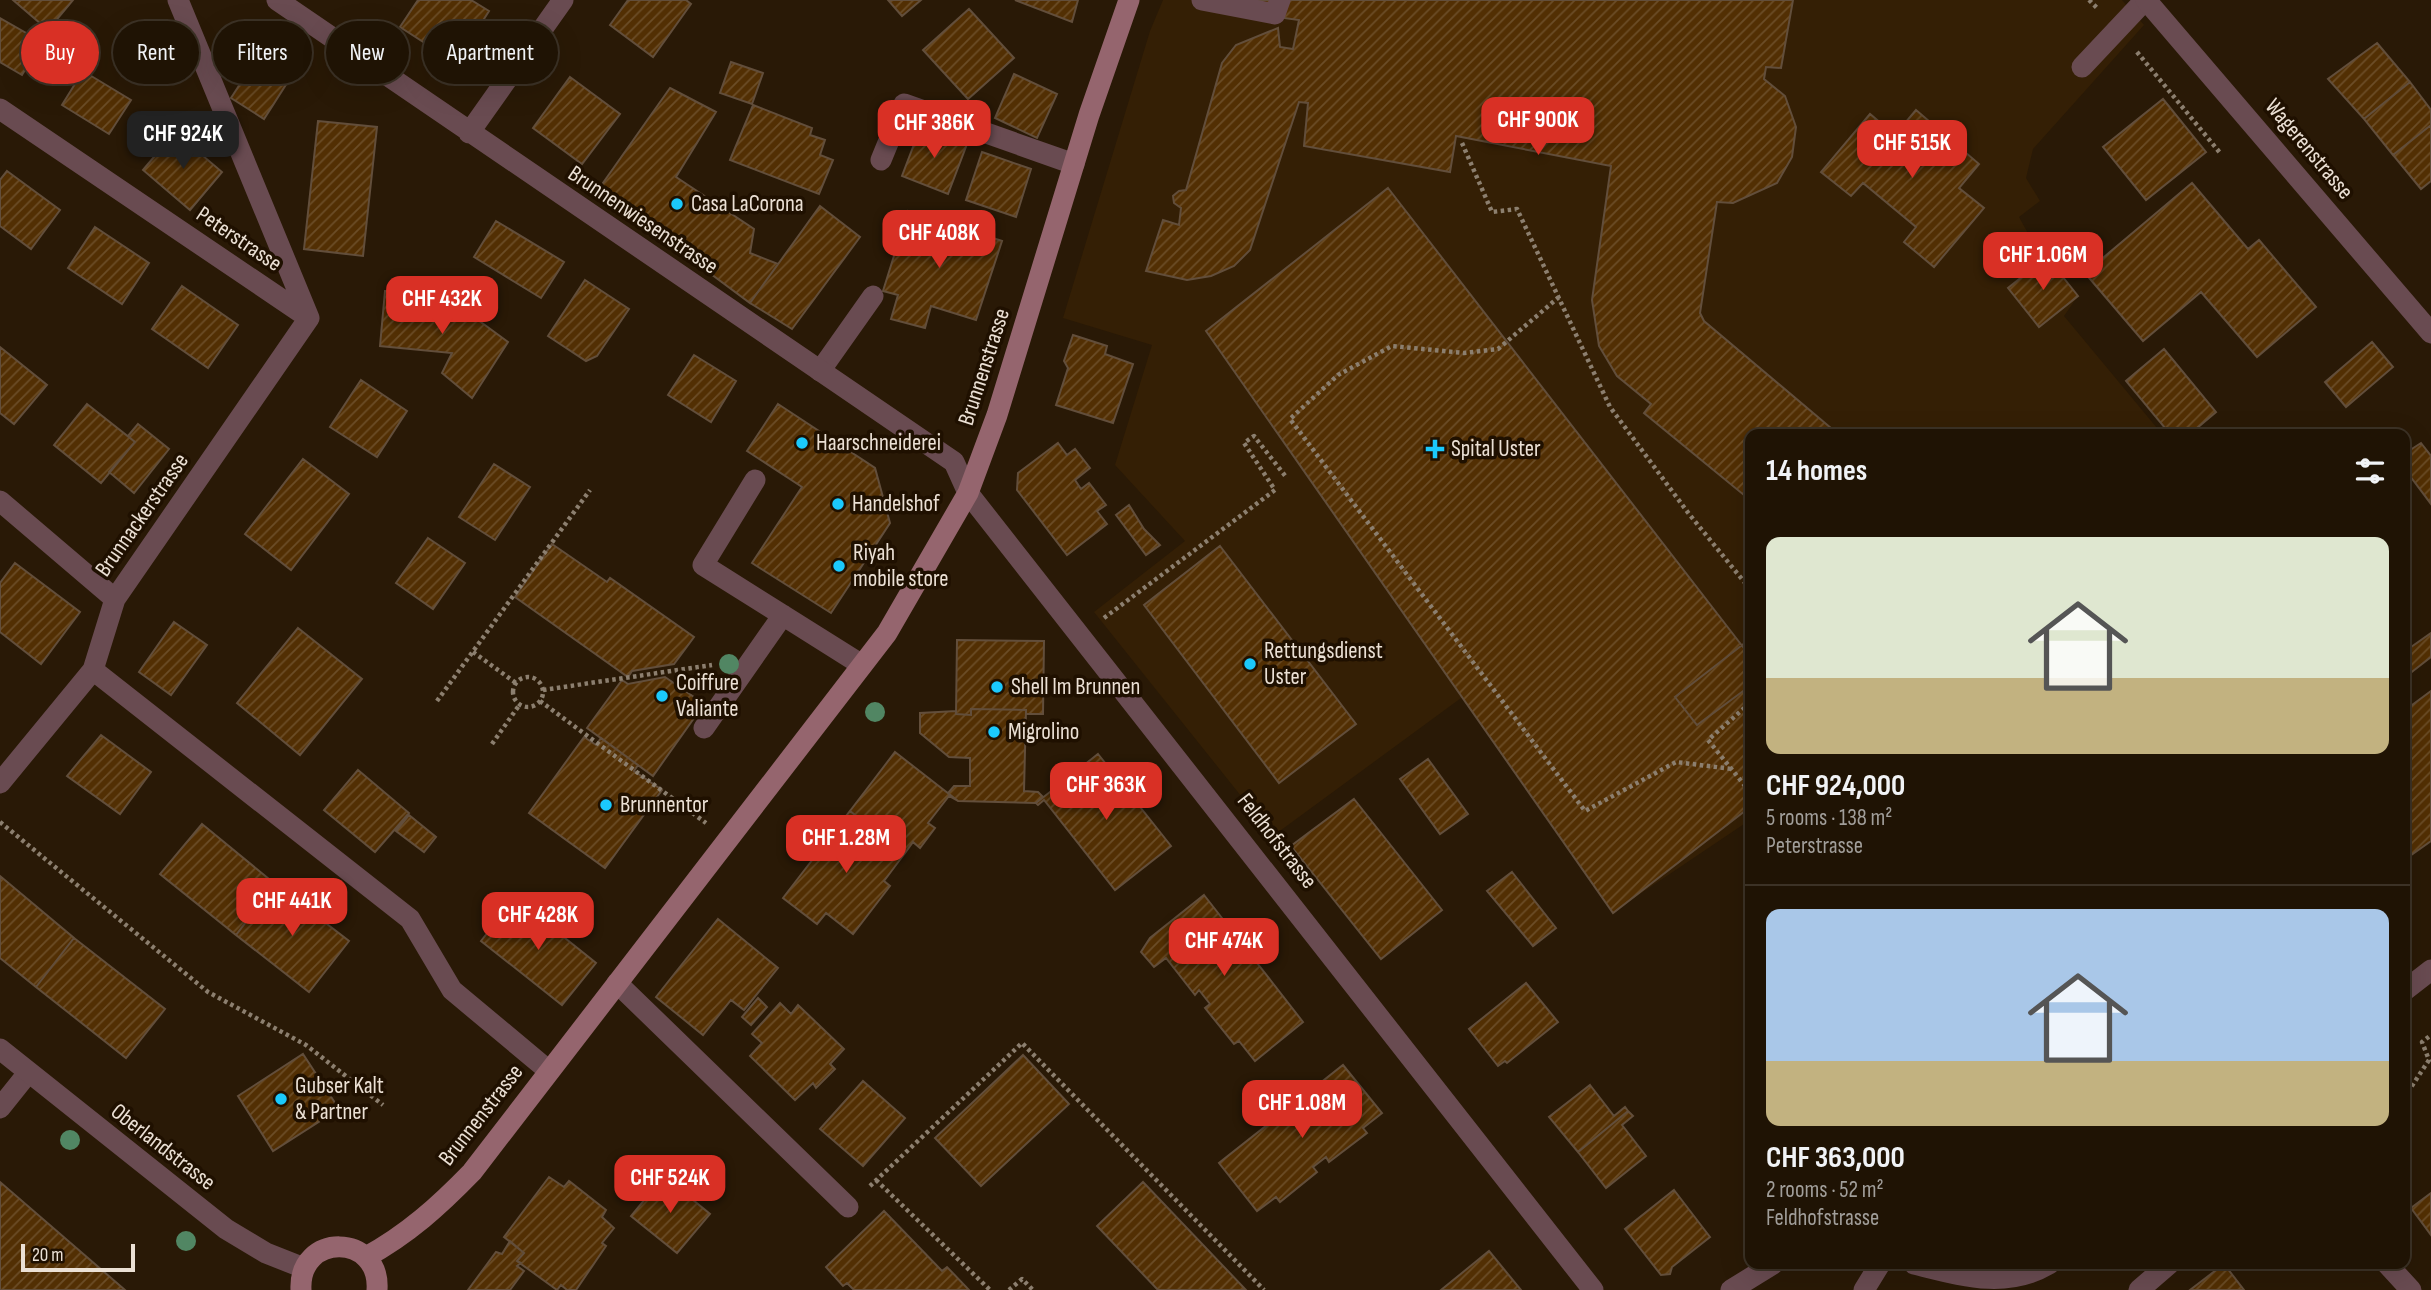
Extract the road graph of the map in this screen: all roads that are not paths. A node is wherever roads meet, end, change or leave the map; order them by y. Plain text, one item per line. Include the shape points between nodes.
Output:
1 (178, 0) edge
2 (277, 0) edge
3 (563, 0) edge
4 (1129, 0) edge
5 (1202, 0) edge
6 (1280, 0) edge
7 (2146, 0) edge
8 (2082, 67) dead end
9 (0, 109) edge
10 (469, 133) junction
11 (881, 160) dead end
12 (1074, 164) junction
13 (873, 296) dead end
14 (309, 318) junction
15 (2431, 333) edge
16 (820, 371) junction
17 (755, 480) dead end
18 (968, 493) junction
19 (0, 501) edge
20 (115, 599) junction
21 (783, 615) junction
22 (862, 665) junction
23 (93, 670) junction
24 (704, 728) dead end
25 (0, 783) edge
26 (2431, 970) edge
27 (617, 983) junction
28 (2410, 986) edge
29 (0, 1049) edge
30 (549, 1071) junction
31 (28, 1073) junction
32 (0, 1108) edge
33 (848, 1208) road end
34 (366, 1257) junction
35 (304, 1268) junction
36 (1765, 1269) edge
37 (1877, 1269) edge
38 (1934, 1269) edge
39 (2031, 1269) edge
40 (2163, 1269) edge
41 (2392, 1269) edge
42 (302, 1290) edge
43 (377, 1290) edge
44 (1593, 1290) edge
45 (1731, 1290) edge
46 (1864, 1290) edge
47 (2139, 1290) edge
48 (2411, 1290) edge

1 - 14 street
2 - 10 street, Brunnenwiesenstrasse
3 - 10 street
4 - 12 main road, Brunnenstrasse
5 - 6 street via 1275,14
7 - 8 street
7 - 15 street, Wagerenstrasse
9 - 14 street, Peterstrasse
10 - 16 street, Brunnenwiesenstrasse
11 - 12 street via 904,104
12 - 18 main road, Brunnenstrasse via 997,415
13 - 16 street
14 - 20 street, Brunnackerstrasse
16 - 18 street, Brunnenwiesenstrasse via 954,462
17 - 21 street via 703,565
18 - 22 main road, Brunnenstrasse via 895,621
18 - 44 street, Feldhofstrasse
19 - 20 street
20 - 23 street, Brunnackerstrasse
21 - 22 street
21 - 24 street
22 - 27 main road, Brunnenstrasse
23 - 25 street
23 - 30 street via 410,919 452,990
26 - 28 street
27 - 30 main road, Brunnenstrasse
27 - 33 street
29 - 31 street, Oberlandstrasse
30 - 34 main road, Brunnenstrasse via 435,1211
31 - 32 street
31 - 35 street, Oberlandstrasse via 226,1229 266,1254
34 - 35 main road via 345,1247 332,1247 321,1250
34 - 43 main road via 374,1268
35 - 42 main road
36 - 45 street
37 - 46 street
38 - 39 street via 1970,1278 2002,1279
40 - 47 street
41 - 48 street

